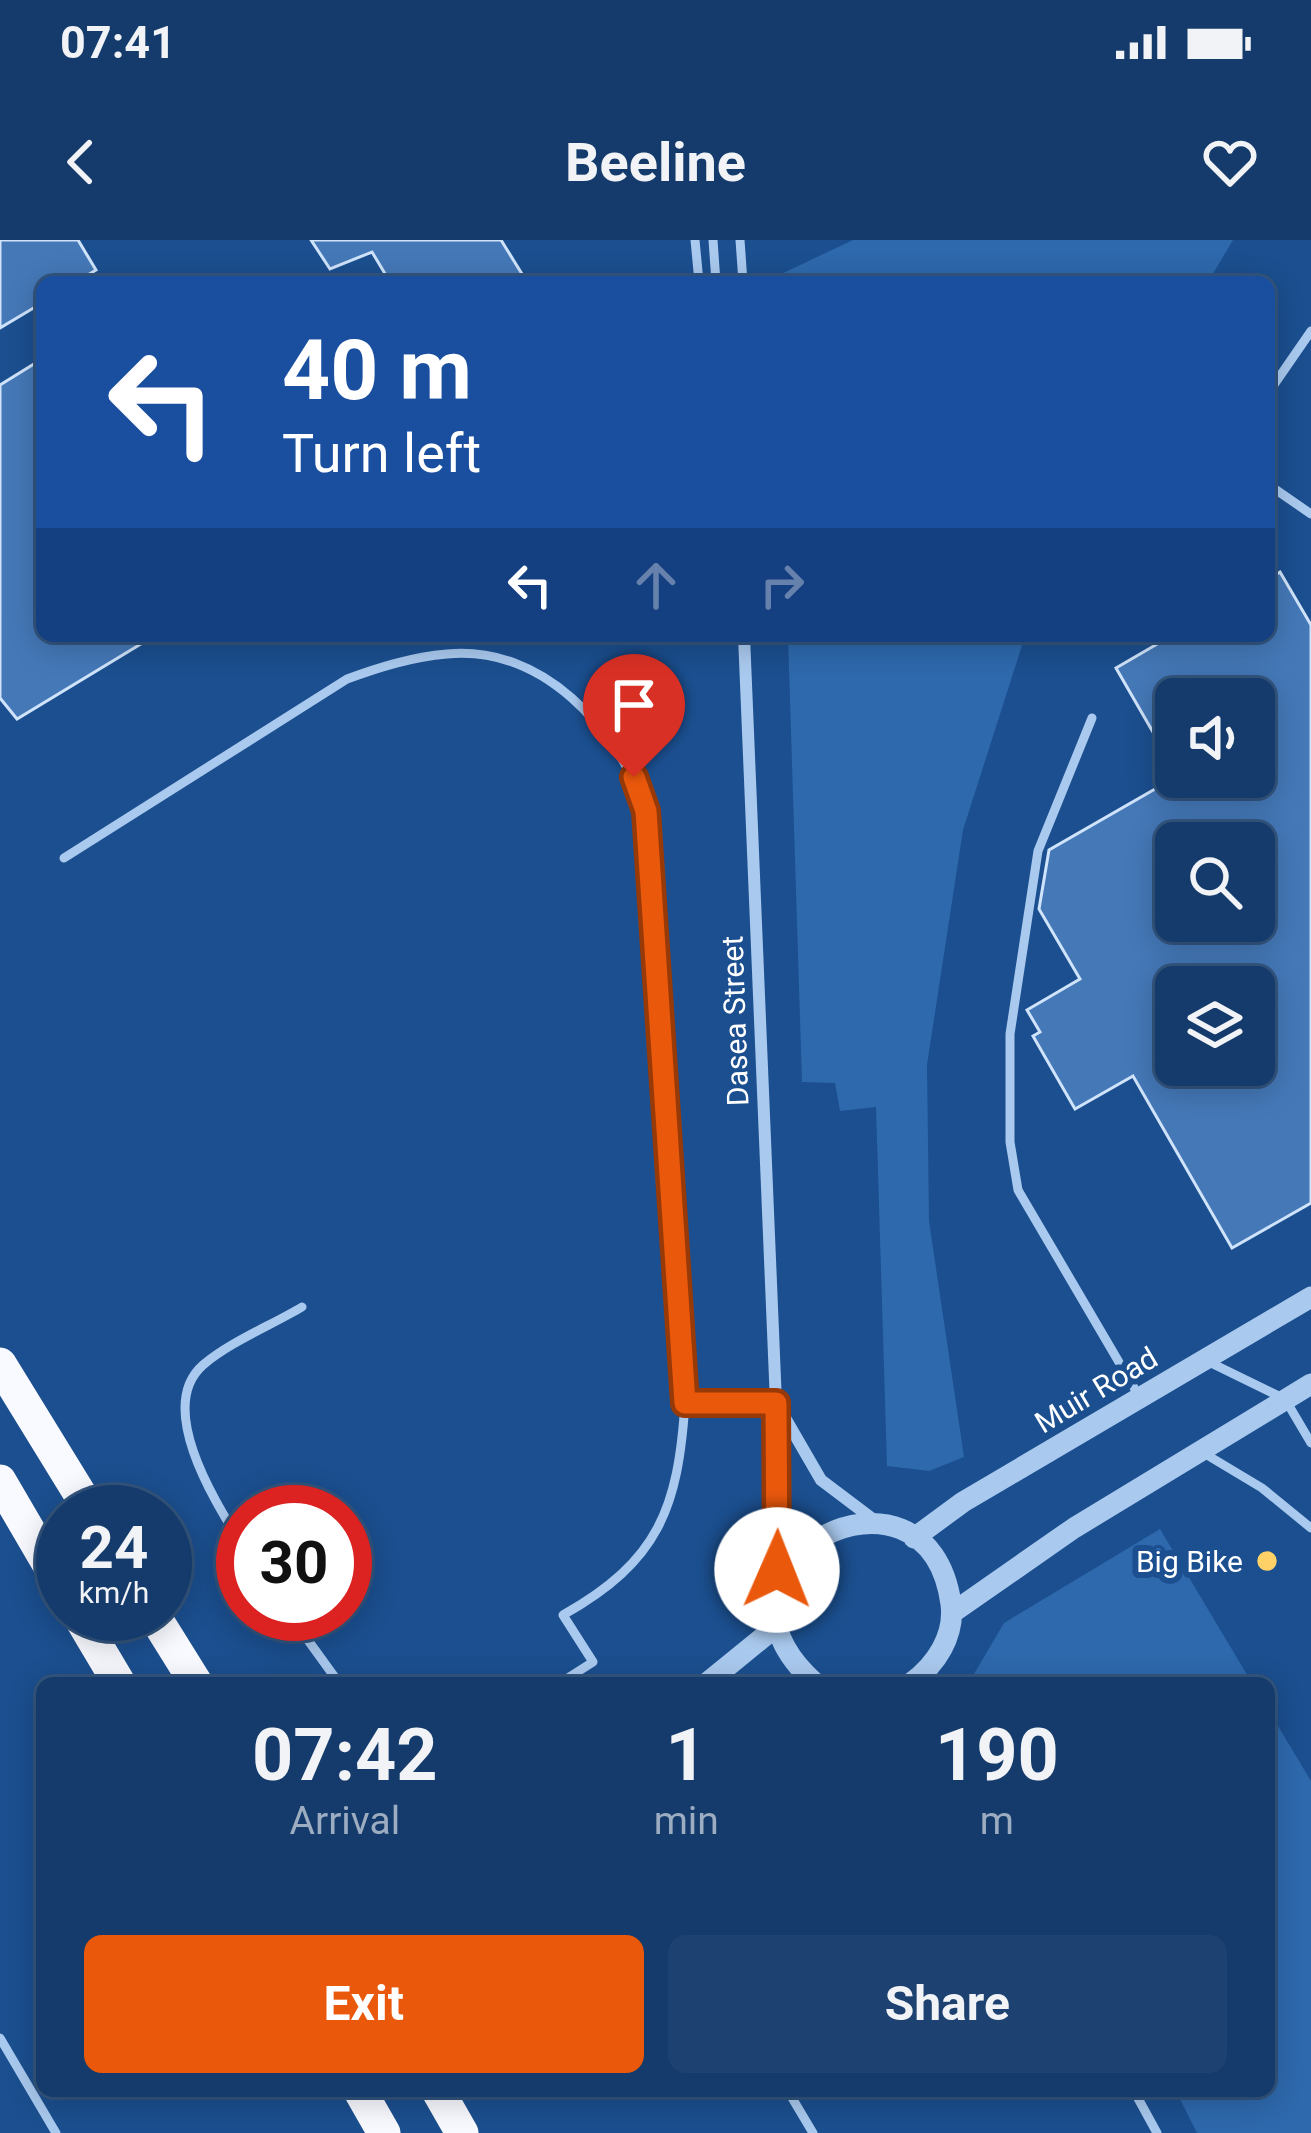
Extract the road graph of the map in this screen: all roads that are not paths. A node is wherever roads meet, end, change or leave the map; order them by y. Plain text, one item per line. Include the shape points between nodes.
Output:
1 (695, 240) edge
2 (713, 240) edge
3 (740, 240) edge
4 (698, 276) edge
5 (716, 276) edge
6 (743, 276) edge
7 (1311, 331) edge
8 (1275, 383) edge
9 (1275, 489) edge
10 (1311, 514) edge
11 (744, 642) edge
12 (1092, 718) dead end
13 (64, 858) dead end
14 (1311, 1297) edge
15 (302, 1307) dead end
16 (1204, 1360) junction
17 (0, 1364) edge
18 (1311, 1384) edge
19 (1140, 1398) junction
20 (1285, 1399) junction
21 (685, 1403) junction
22 (776, 1403) junction
23 (1311, 1442) edge
24 (1202, 1452) junction
25 (0, 1481) edge
26 (74, 1485) edge
27 (216, 1502) edge
28 (879, 1524) junction
29 (1311, 1528) edge
30 (914, 1538) junction
31 (36, 1542) edge
32 (952, 1613) junction
33 (777, 1615) junction
34 (94, 1641) edge
35 (170, 1641) edge
36 (309, 1641) edge
37 (115, 1677) edge
38 (192, 1677) edge
39 (335, 1677) edge
40 (569, 1677) edge
41 (712, 1677) edge
42 (810, 1677) edge
43 (917, 1677) edge
44 (0, 2038) edge
45 (363, 2097) edge
46 (441, 2097) edge
47 (792, 2097) edge
48 (1137, 2097) edge
49 (56, 2133) edge
50 (384, 2133) edge
51 (462, 2133) edge
52 (813, 2133) edge
53 (1157, 2133) edge

1 - 4 lane
2 - 5 lane
3 - 6 lane
7 - 8 lane
9 - 10 lane
11 - 22 street, Dasea Street
12 - 19 lane via 1038,851 1010,1034 1010,1142 1018,1190
13 - 21 lane via 347,679 390,664 451,653 491,657 533,670 565,692 615,745 646,811
14 - 16 street, Muir Road
15 - 27 lane via 201,1366 187,1389 201,1477
16 - 19 street, Muir Road
16 - 20 lane
17 - 26 highway
18 - 20 street
19 - 30 street, Muir Road
20 - 23 lane
20 - 24 street
21 - 22 lane
21 - 40 lane via 681,1468 667,1512 619,1576 563,1615 593,1662
22 - 28 street, Dasea Street via 820,1480
22 - 33 street, Dasea Street
24 - 29 lane
24 - 32 street
25 - 31 highway
28 - 30 street
28 - 33 street via 822,1533 799,1551 783,1576
30 - 32 street via 935,1558
32 - 43 street via 939,1656
33 - 41 street
33 - 42 street via 784,1648
34 - 37 highway
35 - 38 highway
36 - 39 lane
44 - 49 lane
45 - 50 highway
46 - 51 highway
47 - 52 lane
48 - 53 lane

